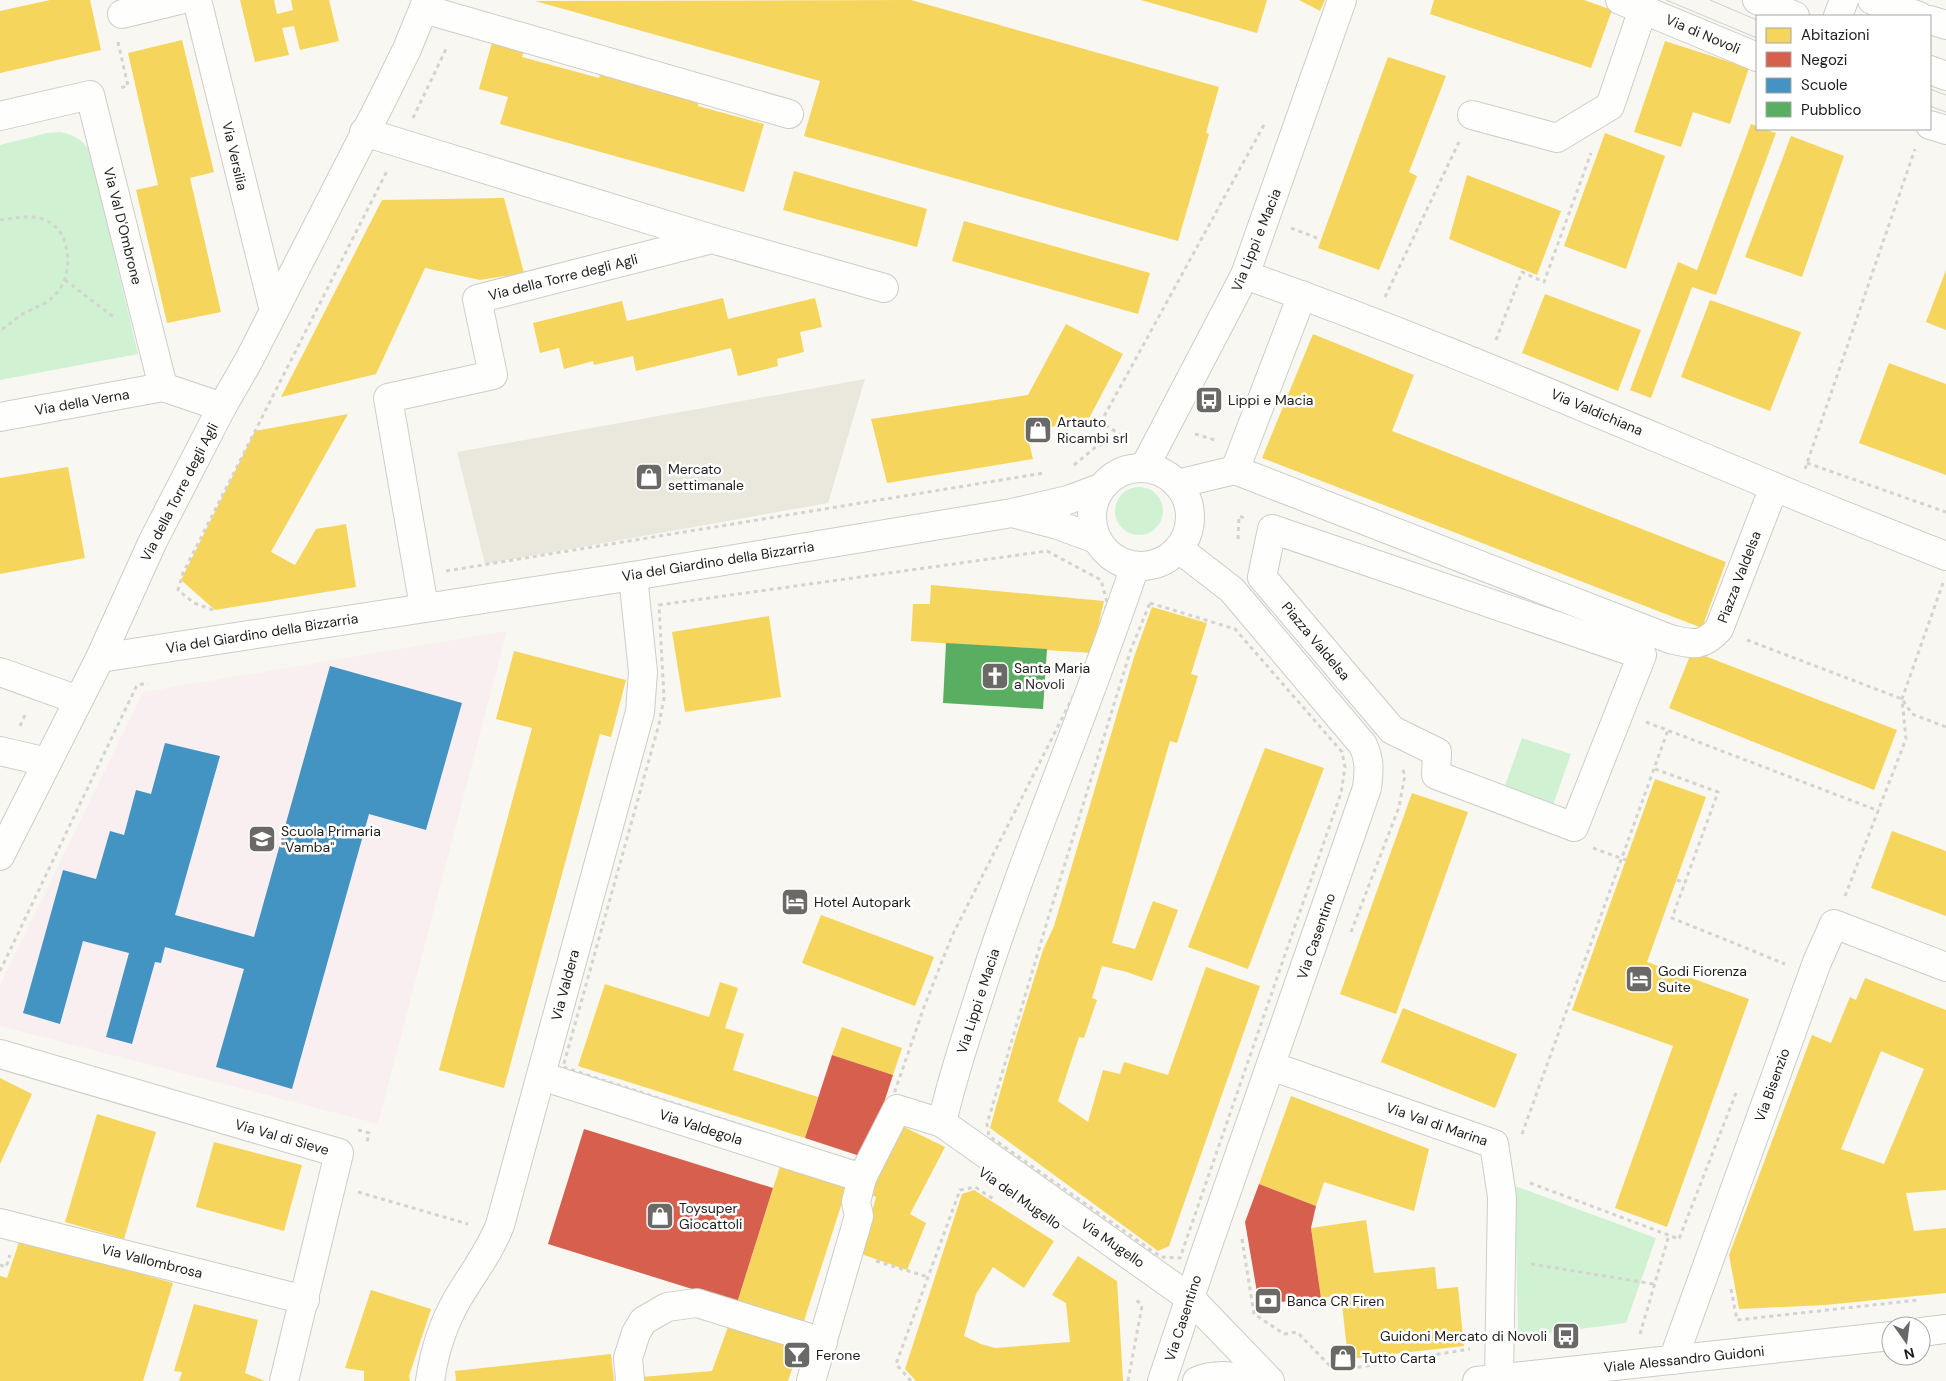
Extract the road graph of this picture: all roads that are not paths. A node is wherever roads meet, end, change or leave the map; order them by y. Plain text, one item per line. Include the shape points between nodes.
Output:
1 (180, 0) edge
2 (197, 0) edge
3 (1342, 0) edge
4 (1757, 0) edge
5 (1844, 0) edge
6 (1872, 0) edge
7 (426, 4) edge
8 (1631, 4) edge
9 (122, 14) road end
10 (1793, 15) edge
11 (1838, 15) edge
12 (1917, 15) edge
13 (1931, 20) edge
14 (1946, 25) edge
15 (1756, 57) edge
16 (1931, 70) edge
17 (1946, 76) edge
18 (789, 114) dead end
19 (1472, 115) road end
20 (0, 116) edge
21 (1946, 130) edge
22 (364, 132) junction
23 (1924, 133) edge
24 (712, 239) junction
25 (1245, 275) junction
26 (884, 288) dead end
27 (1302, 295) junction
28 (274, 311) junction
29 (163, 387) junction
30 (222, 407) junction
31 (0, 417) edge
32 (1144, 468) junction
33 (1235, 470) junction
34 (1177, 484) junction
35 (1100, 488) junction
36 (1784, 491) junction
37 (1012, 513) junction
38 (1096, 539) junction
39 (1179, 549) junction
40 (1135, 566) junction
41 (1945, 567) edge
42 (633, 576) junction
43 (424, 607) junction
44 (1642, 655) joint
45 (100, 658) junction
46 (0, 672) edge
47 (78, 700) junction
48 (0, 751) edge
49 (47, 762) junction
50 (0, 856) edge
51 (1946, 966) edge
52 (0, 1054) edge
53 (1271, 1066) junction
54 (541, 1076) junction
55 (942, 1123) junction
56 (862, 1178) junction
57 (0, 1223) edge
58 (305, 1300) junction
59 (1187, 1306) junction
60 (1946, 1330) edge
61 (1931, 1331) edge
62 (1881, 1337) edge
63 (823, 1342) junction
64 (1673, 1360) junction
65 (1488, 1380) edge
66 (284, 1381) edge
67 (430, 1381) edge
68 (630, 1381) edge
69 (811, 1381) edge
70 (1162, 1381) edge
71 (1197, 1381) edge
72 (1254, 1381) edge
73 (1270, 1381) edge

1 - 9 street
2 - 28 street, Via Versilia
3 - 25 street, Via Lippi e Macia
4 - 10 street
5 - 11 street
6 - 12 street
7 - 18 street via 461,19
7 - 22 street, Via della Torre degli Agli via 407,50
8 - 15 street, Via di Novoli
8 - 19 street via 1610,106 1557,138
13 - 14 street
16 - 17 street
20 - 29 street, Via Val D'Ombrone via 90,95
21 - 23 street
22 - 24 street
22 - 28 street, Via della Torre degli Agli
24 - 26 street
24 - 43 street, Via della Torre degli Agli via 477,300 493,375 388,398
25 - 27 street, Via Valdichiana
25 - 32 street, Via Lippi e Macia
27 - 33 street
27 - 36 street, Via Valdichiana via 1485,366
28 - 30 street, Via della Torre degli Agli
29 - 30 street
29 - 31 street, Via della Verna
30 - 45 street, Via della Torre degli Agli via 146,555
32 - 34 street via 1162,473
32 - 35 street via 1117,472
33 - 34 street
33 - 36 street, Piazza Valdelsa via 1688,643 1706,642 1719,629
34 - 39 street via 1189,505 1190,515 1190,527
35 - 37 street, Via del Giardino della Bizzarria via 1068,500
35 - 38 street via 1092,509
36 - 41 street, Via Valdichiana
37 - 38 street, Via del Giardino della Bizzarria via 1058,524
37 - 42 street, Via del Giardino della Bizzarria
38 - 40 street via 1111,556
39 - 40 street via 1159,563
39 - 53 street, Via Casentino via 1232,590 1368,755 1367,788
40 - 55 street, Via Lippi e Macia via 995,945
42 - 43 street, Via del Giardino della Bizzarria
42 - 54 street, Via Valdera via 643,672 640,712
43 - 45 street, Via del Giardino della Bizzarria
44 - 44 street, Piazza Valdelsa via 1574,828 1436,775 1437,752 1392,730 1262,577 1272,529
45 - 47 street, Via della Torre degli Agli
46 - 47 street
47 - 49 street, Via della Torre degli Agli
48 - 49 street
49 - 50 street, Via della Torre degli Agli
51 - 64 street, Via Bisenzio via 1834,924
52 - 58 street, Via Val di Sieve via 339,1153
53 - 59 street, Via Casentino
53 - 65 street, Via Val di Marina via 1494,1144 1502,1198 1501,1260
54 - 56 street, Via Valdegola
54 - 67 street, Via Valdera via 500,1225 448,1319
55 - 56 street via 897,1109
55 - 59 street, Via Mugello
56 - 63 street via 856,1202 859,1216
57 - 58 street, Via Vallombrosa
58 - 66 street, Via Val di Sieve
59 - 70 street, Via Casentino
59 - 73 street, Via Mugello
60 - 61 street
62 - 64 street, Viale Alessandro Guidoni
63 - 68 street via 697,1303 667,1307 644,1321 636,1333 628,1358
63 - 69 street
64 - 65 street, Viale Alessandro Guidoni
71 - 72 street via 1227,1376

